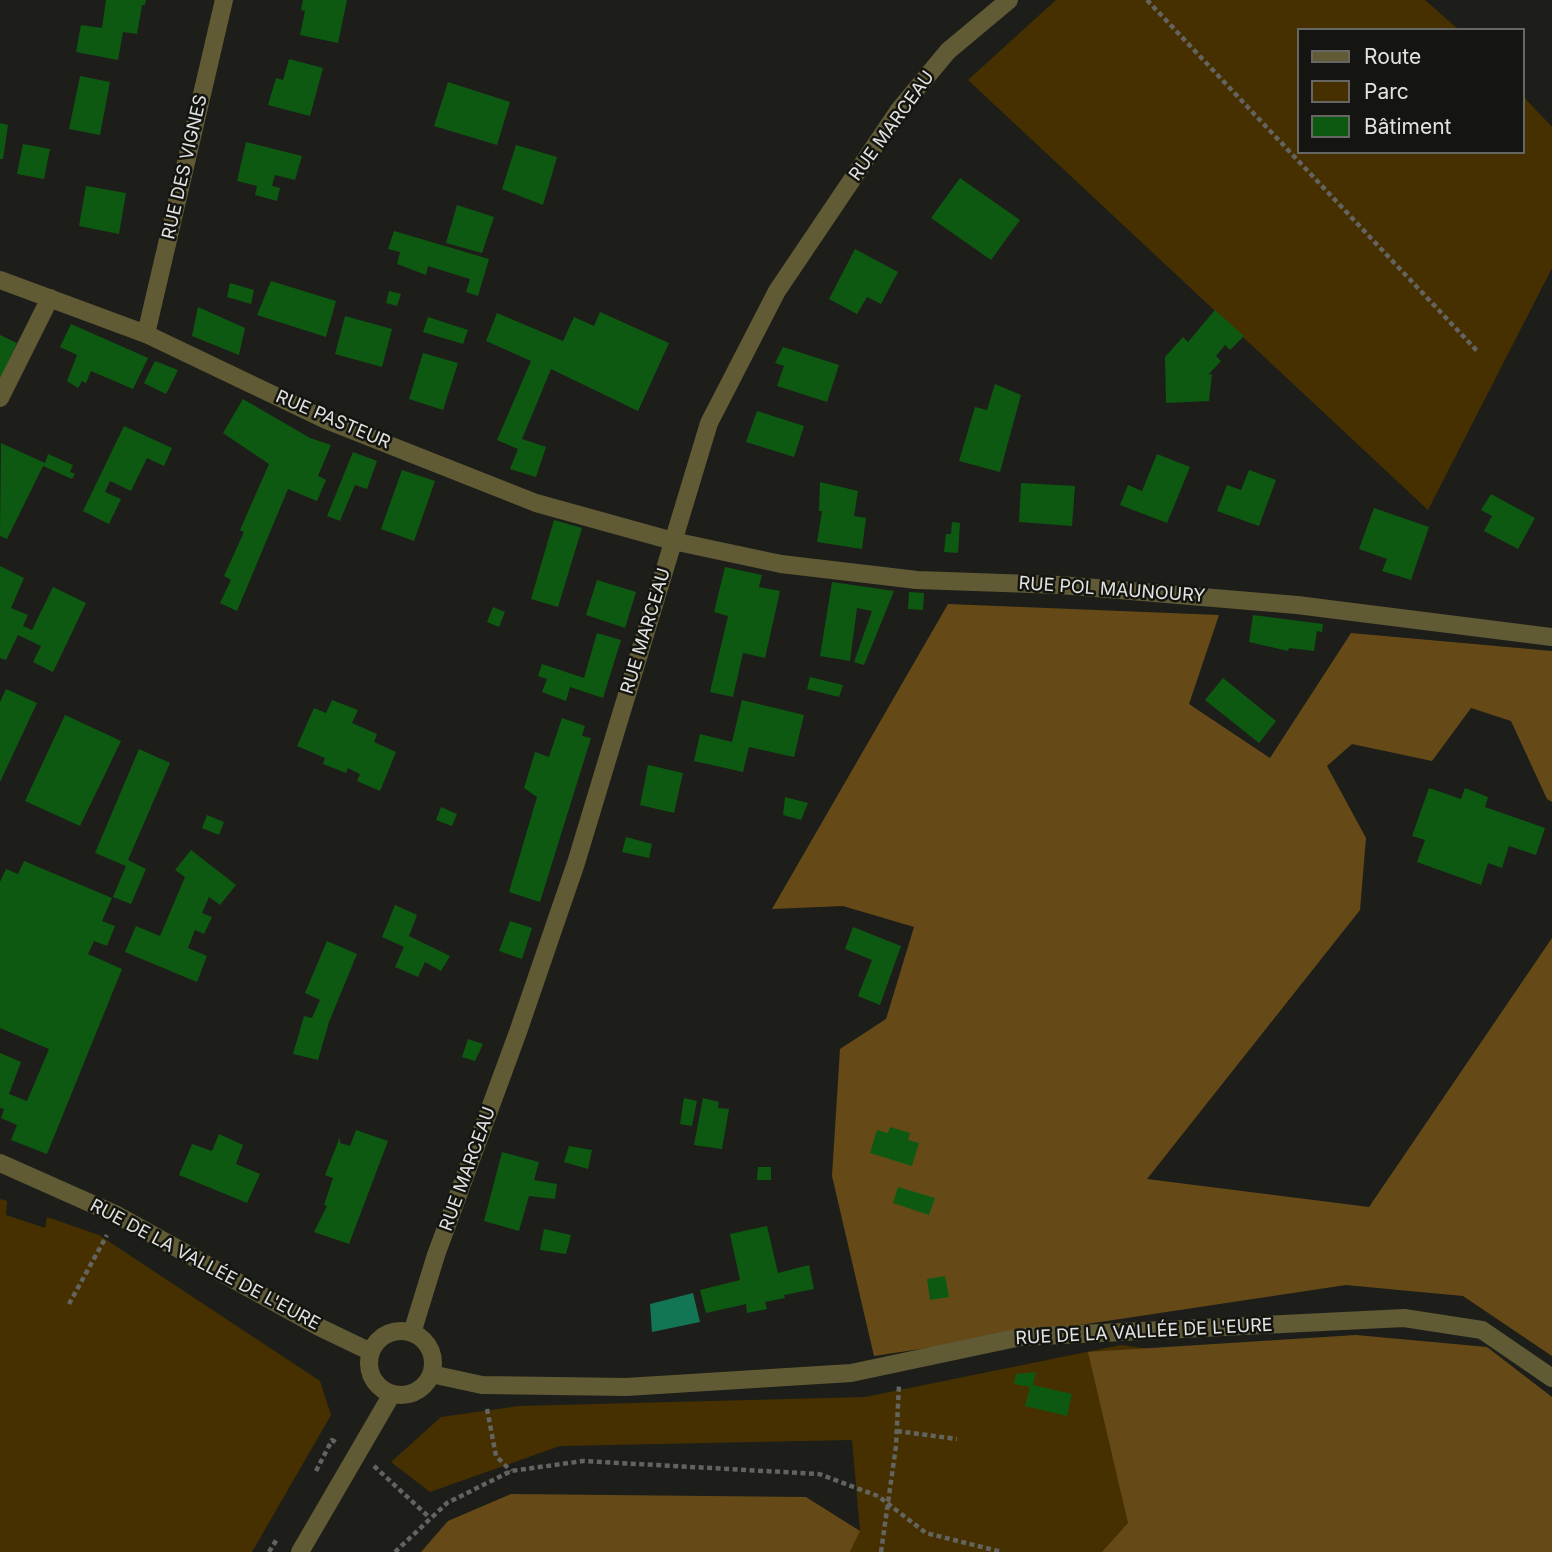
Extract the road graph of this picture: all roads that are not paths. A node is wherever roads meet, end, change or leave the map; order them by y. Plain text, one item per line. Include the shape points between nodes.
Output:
1 (225, 0) edge
2 (1009, 0) edge
3 (0, 280) edge
4 (50, 298) junction
5 (146, 334) junction
6 (0, 398) edge
7 (673, 541) junction
8 (1552, 637) edge
9 (0, 1163) edge
10 (412, 1333) junction
11 (371, 1352) junction
12 (431, 1374) junction
13 (1552, 1378) edge
14 (392, 1394) junction
15 (300, 1552) edge

1 - 5 street, RUE DES VIGNES
2 - 7 street, RUE MARCEAU via 948,51 899,110 777,292 709,423
3 - 4 street, RUE PASTEUR
4 - 5 street, RUE PASTEUR
4 - 6 street
5 - 7 street, RUE PASTEUR via 326,420 536,503
7 - 8 street, RUE POL MAUNOURY via 781,564 917,580 1060,585 1297,605
7 - 10 street, RUE MARCEAU via 576,863
9 - 11 street, RUE DE LA VALLÉE DE L'EURE via 117,1215
10 - 11 street via 384,1336
10 - 12 street via 432,1354
11 - 14 street via 371,1372
12 - 13 street, RUE DE LA VALLÉE DE L'EURE via 482,1385 626,1387 851,1373 1021,1338 1404,1318 1482,1330
12 - 14 street via 411,1394
14 - 15 street

